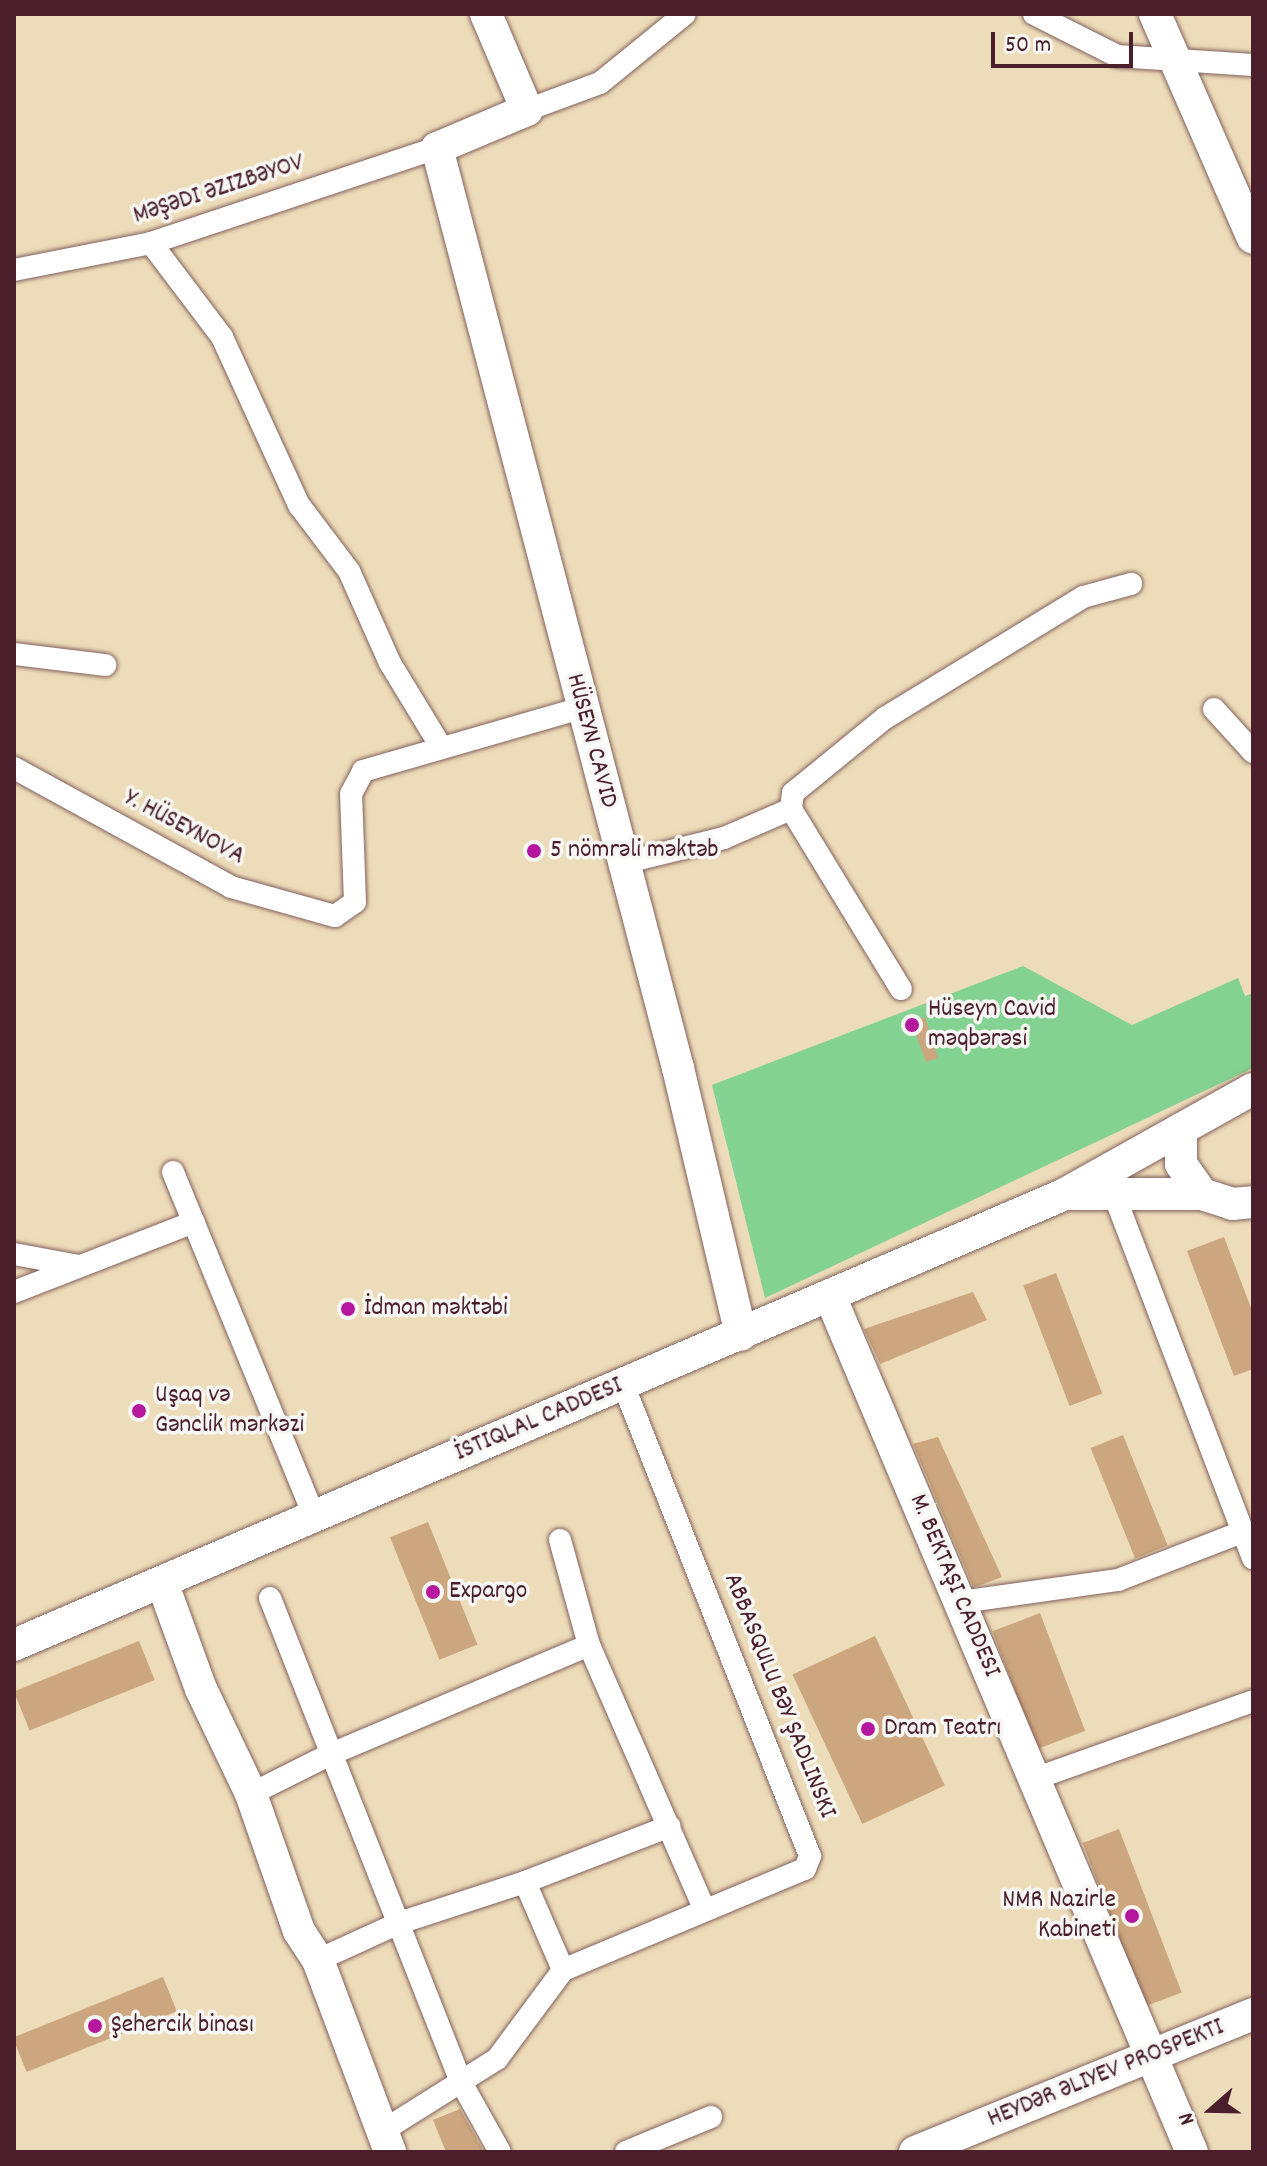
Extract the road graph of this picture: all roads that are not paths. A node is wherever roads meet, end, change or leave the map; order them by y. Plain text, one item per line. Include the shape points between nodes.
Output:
1 (486, 14) edge
2 (685, 14) edge
3 (1034, 14) edge
4 (1155, 14) edge
5 (1176, 64) junction
6 (1253, 65) edge
7 (527, 110) junction
8 (437, 148) junction
9 (1253, 238) edge
10 (151, 243) junction
11 (14, 270) edge
12 (1131, 584) dead end
13 (14, 654) edge
14 (105, 665) dead end
15 (581, 708) junction
16 (1214, 709) dead end
17 (441, 747) junction
18 (1253, 752) edge
19 (14, 768) edge
20 (791, 809) junction
21 (623, 863) junction
22 (901, 989) dead end
23 (1253, 1089) edge
24 (1181, 1129) junction
25 (173, 1172) dead end
26 (1065, 1194) junction
27 (1202, 1194) junction
28 (1115, 1197) junction
29 (1253, 1202) edge
30 (194, 1222) junction
31 (14, 1254) edge
32 (81, 1266) junction
33 (14, 1292) edge
34 (830, 1296) junction
35 (741, 1335) junction
36 (623, 1384) junction
37 (314, 1516) junction
38 (1242, 1532) junction
39 (560, 1540) dead end
40 (1253, 1559) edge
41 (162, 1582) junction
42 (270, 1598) dead end
43 (961, 1602) junction
44 (14, 1645) edge
45 (589, 1645) junction
46 (1253, 1701) edge
47 (331, 1754) junction
48 (1037, 1778) junction
49 (251, 1794) junction
50 (670, 1826) junction
51 (525, 1882) junction
52 (705, 1910) junction
53 (399, 1923) junction
54 (318, 1960) junction
55 (563, 1970) junction
56 (1253, 2014) edge
57 (1152, 2054) junction
58 (461, 2082) junction
59 (711, 2117) dead end
60 (385, 2142) edge
61 (930, 2149) edge
62 (500, 2152) edge
63 (626, 2152) edge
64 (1192, 2152) edge

1 - 7 main road
2 - 7 street via 600,83
3 - 5 street via 1117,56
4 - 5 main road
5 - 6 street
5 - 9 main road
7 - 8 main road
8 - 10 street, MƏŞƏDI ƏZIZBƏYOV
8 - 15 main road, HÜSEYN CAVID
10 - 11 street, MƏŞƏDI ƏZIZBƏYOV
10 - 17 street via 222,337 299,505 349,571 390,663
12 - 20 street via 1083,597 885,718 793,793
13 - 14 street
15 - 17 street, Y. HÜSEYNOVA
15 - 21 main road, HÜSEYN CAVID
16 - 18 street
17 - 19 street, Y. HÜSEYNOVA via 363,771 354,781 355,902 335,916 231,887
20 - 21 street via 724,838
20 - 22 street
21 - 35 main road, HÜSEYN CAVID
23 - 24 main road, İSTIQLAL CADDESI
24 - 26 main road, İSTIQLAL CADDESI
24 - 27 main road via 1181,1164
25 - 30 street
26 - 28 main road
26 - 34 main road, İSTIQLAL CADDESI
27 - 28 main road
27 - 29 main road via 1232,1204
28 - 38 street
30 - 32 street
30 - 37 street
31 - 32 street
32 - 33 street
34 - 35 main road, İSTIQLAL CADDESI
34 - 43 main road, M. BEKTAŞI CADDESI
35 - 36 main road, İSTIQLAL CADDESI
36 - 37 main road, İSTIQLAL CADDESI
36 - 52 street, ABBASQULU BƏY ŞADLINSKI via 810,1856 805,1869
37 - 41 main road, İSTIQLAL CADDESI
38 - 40 street
38 - 43 street via 1118,1580
39 - 45 street
41 - 44 main road, İSTIQLAL CADDESI
41 - 49 main road via 201,1689
42 - 47 street
43 - 48 main road, M. BEKTAŞI CADDESI
45 - 47 street
45 - 50 street
46 - 48 street
47 - 49 street
47 - 53 street
48 - 57 main road, M. BEKTAŞI CADDESI
49 - 54 main road via 299,1931
50 - 51 street
50 - 52 street
51 - 53 street
51 - 55 street
52 - 55 street, ABBASQULU BƏY ŞADLINSKI
53 - 54 street
53 - 58 street
54 - 60 main road
55 - 58 street via 497,2059
56 - 57 main road, HEYDƏR ƏLIYEV PROSPEKTI
57 - 61 main road, HEYDƏR ƏLIYEV PROSPEKTI
57 - 64 main road, M. BEKTAŞI CADDESI
58 - 60 street
58 - 62 street
59 - 63 street

